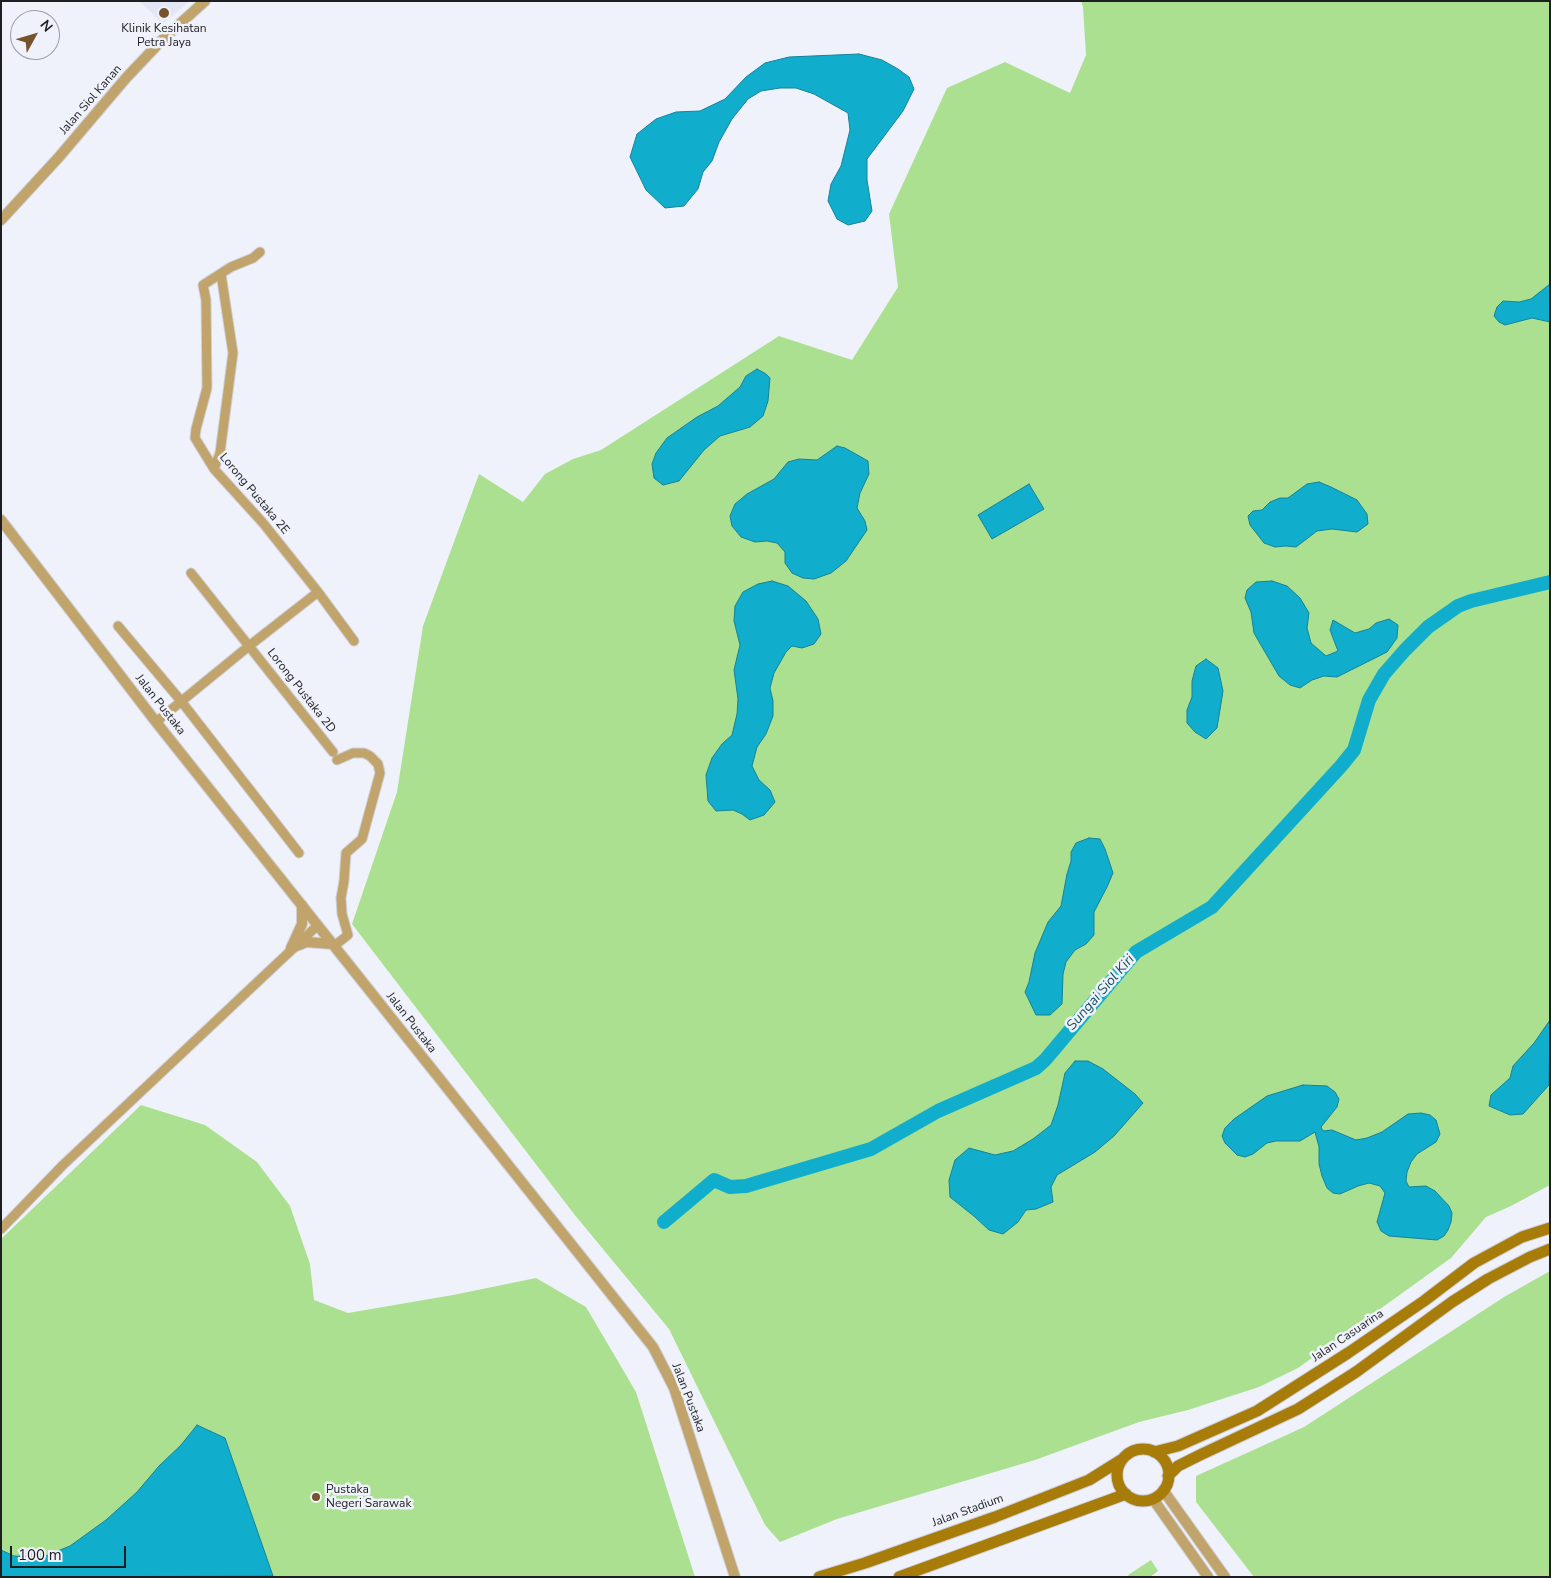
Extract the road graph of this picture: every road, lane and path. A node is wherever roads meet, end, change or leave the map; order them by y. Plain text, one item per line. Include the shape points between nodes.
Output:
1 (205, 1) edge
2 (1, 220) edge
3 (260, 252) dead end
4 (221, 274) junction
5 (214, 469) junction
6 (1, 520) edge
7 (190, 573) dead end
8 (318, 592) junction
9 (118, 626) dead end
10 (354, 641) dead end
11 (249, 646) junction
12 (181, 701) junction
13 (156, 722) junction
14 (299, 853) dead end
15 (302, 904) junction
16 (318, 925) junction
17 (333, 945) junction
18 (291, 948) junction
19 (1550, 1228) edge
20 (1, 1229) edge
21 (1550, 1249) edge
22 (1154, 1452) junction
23 (1121, 1460) junction
24 (1168, 1476) junction
25 (1163, 1490) junction
26 (1126, 1494) junction
27 (1152, 1499) junction
28 (1213, 1559) junction
29 (1206, 1576) edge
30 (735, 1577) edge
31 (819, 1577) edge
32 (899, 1577) edge
33 (1220, 1577) edge
34 (1225, 1577) edge

1 - 2 street, Jalan Siol Kanan via 126,78
3 - 4 street
4 - 5 street via 233,353 220,453
4 - 5 street, Lorong Pustaka 2E via 203,285 207,388 195,438
5 - 8 street, Lorong Pustaka 2E via 263,523
6 - 13 street, Jalan Pustaka
7 - 11 street, Lorong Pustaka 2D
8 - 10 street, Lorong Pustaka 2E
8 - 11 street
9 - 12 street
11 - 12 street
11 - 17 street, Lorong Pustaka 2D via 335,756 364,752 378,764 380,774 362,839 346,854 341,898 348,935
12 - 13 street
12 - 14 street
13 - 15 street, Jalan Pustaka
15 - 16 street, Jalan Pustaka
15 - 18 street via 302,924
16 - 17 street, Jalan Pustaka
16 - 18 street
17 - 18 street via 307,942
17 - 30 street, Jalan Pustaka via 652,1347 674,1388
18 - 20 street via 63,1165
19 - 22 main road, Jalan Casuarina via 1522,1237 1474,1262 1363,1343 1257,1411 1178,1446
21 - 24 main road via 1452,1302 1356,1372 1298,1409 1178,1466
22 - 23 main road via 1140,1449
22 - 24 main road via 1165,1461
23 - 26 main road via 1117,1477
23 - 31 main road, Jalan Stadium via 1089,1480 995,1517
24 - 25 main road
25 - 27 main road
25 - 28 street
26 - 27 main road via 1139,1500
26 - 32 main road
27 - 29 street
28 - 33 street
28 - 34 street

